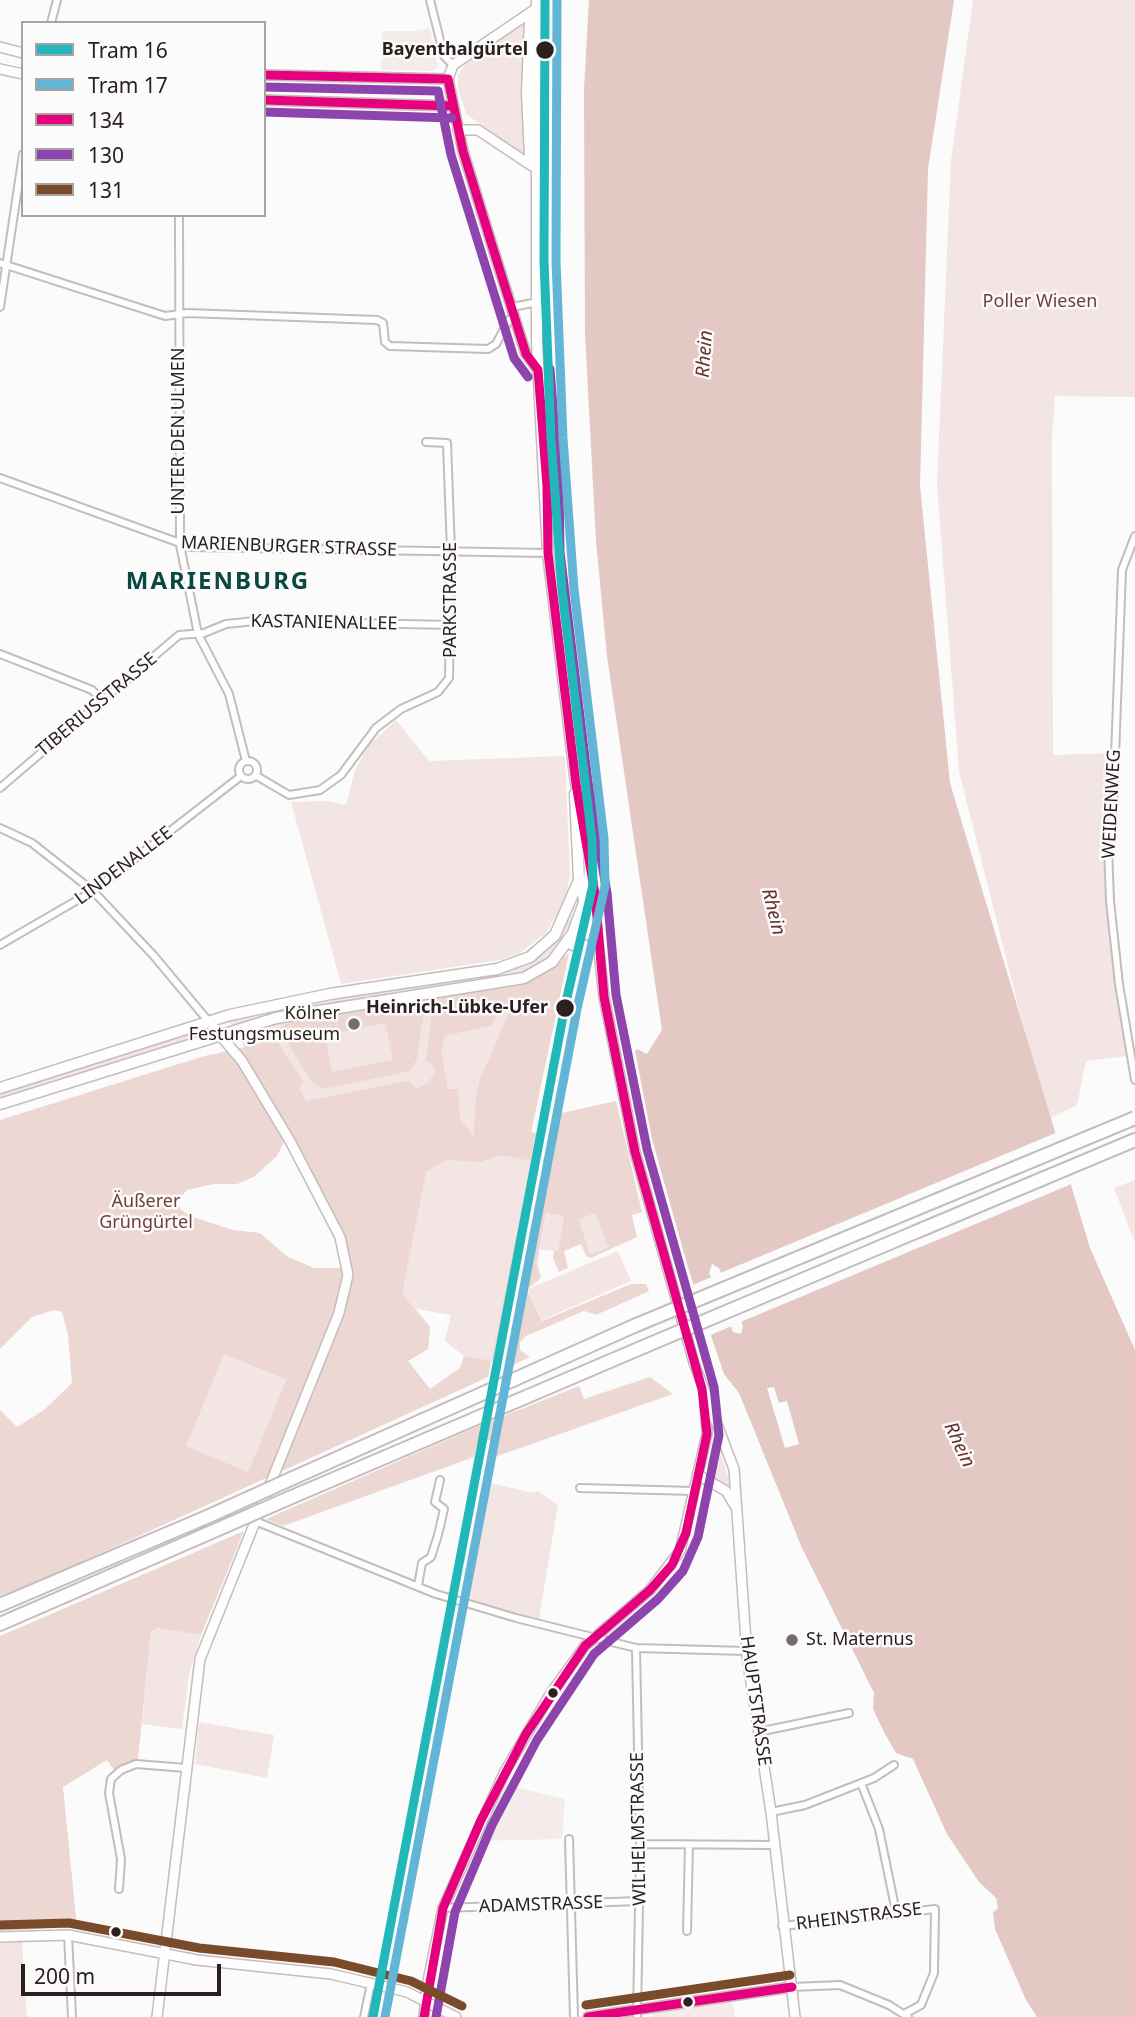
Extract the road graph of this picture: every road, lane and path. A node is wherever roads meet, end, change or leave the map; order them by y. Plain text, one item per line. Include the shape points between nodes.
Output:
1 (57, 0) edge
2 (430, 0) edge
3 (534, 5) edge
4 (52, 21) edge
5 (0, 47) edge
6 (21, 52) edge
7 (453, 65) junction
8 (0, 69) edge
9 (21, 74) edge
10 (266, 75) edge
11 (448, 79) junction
12 (531, 85) junction
13 (266, 100) edge
14 (452, 106) junction
15 (458, 130) junction
16 (21, 165) edge
17 (532, 166) junction
18 (535, 181) junction
19 (179, 217) edge
20 (3, 264) edge
21 (538, 302) junction
22 (0, 307) edge
23 (512, 307) junction
24 (178, 316) junction
25 (515, 318) junction
26 (538, 370) junction
27 (426, 442) dead end
28 (0, 478) edge
29 (1135, 536) edge
30 (180, 545) junction
31 (451, 551) junction
32 (548, 552) junction
33 (452, 625) junction
34 (198, 634) junction
35 (0, 654) edge
36 (102, 700) junction
37 (246, 761) junction
38 (255, 775) junction
39 (241, 776) junction
40 (576, 784) junction
41 (0, 788) edge
42 (0, 828) edge
43 (590, 868) junction
44 (579, 880) junction
45 (93, 891) junction
46 (584, 903) junction
47 (592, 934) junction
48 (0, 945) edge
49 (561, 953) junction
50 (600, 965) junction
51 (209, 1022) junction
52 (221, 1034) junction
53 (1135, 1075) edge
54 (0, 1088) edge
55 (0, 1104) edge
56 (1135, 1118) edge
57 (1135, 1140) edge
58 (702, 1389) junction
59 (698, 1475) junction
60 (440, 1480) dead end
61 (580, 1488) dead end
62 (694, 1491) junction
63 (739, 1513) junction
64 (255, 1521) junction
65 (418, 1586) junction
66 (0, 1605) edge
67 (0, 1624) edge
68 (592, 1637) junction
69 (636, 1648) junction
70 (747, 1651) junction
71 (849, 1713) dead end
72 (758, 1732) junction
73 (894, 1765) dead end
74 (186, 1768) junction
75 (861, 1783) junction
76 (771, 1812) junction
77 (569, 1839) dead end
78 (639, 1844) junction
79 (689, 1845) junction
80 (774, 1845) junction
81 (119, 1889) dead end
82 (639, 1901) junction
83 (570, 1904) junction
84 (443, 1908) junction
85 (897, 1912) junction
86 (782, 1926) junction
87 (687, 1931) dead end
88 (68, 1935) junction
89 (0, 1937) edge
90 (166, 1954) junction
91 (375, 1984) junction
92 (792, 1987) junction
93 (425, 2000) junction
94 (637, 2013) edge
95 (906, 2016) edge
96 (72, 2017) edge
97 (157, 2017) edge
98 (364, 2017) edge
99 (424, 2017) edge
100 (456, 2017) edge
101 (573, 2017) edge
102 (588, 2017) edge
103 (795, 2017) edge

1 - 4 street
2 - 7 street via 444,56
3 - 7 main road
3 - 12 main road
5 - 6 main road
7 - 11 main road
8 - 9 main road
10 - 11 main road
11 - 14 main road
12 - 17 main road
12 - 18 main road
13 - 14 main road
14 - 15 main road
15 - 17 main road via 478,130
15 - 23 main road
16 - 20 street
17 - 18 main road
18 - 21 main road
19 - 24 street, UNTER DEN ULMEN
20 - 22 street
20 - 24 street via 164,316
21 - 23 street
21 - 26 main road
23 - 25 main road
24 - 25 street via 377,320 383,323 385,342 390,346 483,349 496,344 506,324
24 - 30 street, UNTER DEN ULMEN
25 - 26 main road via 526,354
26 - 32 main road
27 - 31 street, PARKSTRASSE via 447,443
28 - 30 street, MARIENBURGER STRASSE
29 - 53 street, WEIDENWEG via 1122,570 1114,809 1108,846 1114,936
30 - 31 street, MARIENBURGER STRASSE
30 - 34 street, UNTER DEN ULMEN
31 - 32 street, MARIENBURGER STRASSE
31 - 33 street, PARKSTRASSE
32 - 40 main road
33 - 34 street, KASTANIENALLEE via 255,621 226,624
33 - 38 street, PARKSTRASSE via 451,668 443,687 401,709 376,729 331,783 312,794 289,795
34 - 36 street, TIBERIUSSTRASSE via 179,635
34 - 37 street, UNTER DEN ULMEN via 237,715
35 - 36 street via 92,690
36 - 41 street, TIBERIUSSTRASSE
37 - 38 street via 254,764
37 - 39 street via 239,767
38 - 39 street via 250,779
39 - 45 street, LINDENALLEE
40 - 43 main road
40 - 44 main road
42 - 45 street via 32,843
43 - 46 main road
43 - 50 main road
44 - 46 main road
44 - 51 main road via 555,935 516,964 319,996
45 - 48 street, LINDENALLEE
45 - 51 street
46 - 47 main road
46 - 49 main road
47 - 49 main road via 583,933
47 - 50 main road
49 - 52 main road via 524,978 323,1009
50 - 58 main road via 635,1152
51 - 52 main road
51 - 54 main road
52 - 55 main road
52 - 64 main road via 242,1060 303,1166 337,1230 348,1268 340,1313
56 - 66 highway, bridge via 634,1326
57 - 67 highway, bridge
58 - 59 main road via 707,1434
58 - 63 main road, HAUPTSTRASSE via 734,1469
59 - 62 main road
59 - 63 main road via 726,1491
60 - 65 street via 435,1502 444,1509 431,1557 422,1563
61 - 62 street
62 - 68 main road via 686,1533 672,1565 650,1590
63 - 70 main road, HAUPTSTRASSE
64 - 65 street
64 - 74 main road via 200,1659
65 - 68 street via 468,1605
68 - 69 street
68 - 84 main road via 551,1693 504,1773
69 - 70 street
69 - 78 street, WILHELMSTRASSE
70 - 72 main road, HAUPTSTRASSE
71 - 72 street
72 - 76 main road, HAUPTSTRASSE
73 - 75 street
74 - 81 street via 135,1764 111,1779 109,1793 121,1859
74 - 90 main road
75 - 76 street via 805,1805
75 - 85 street via 879,1829
76 - 80 main road, HAUPTSTRASSE
77 - 83 street
78 - 79 street
78 - 82 street, WILHELMSTRASSE
79 - 80 street
79 - 87 street
80 - 86 main road, HAUPTSTRASSE
82 - 83 street, ADAMSTRASSE
82 - 94 street, WILHELMSTRASSE
83 - 84 street, ADAMSTRASSE
83 - 101 street
84 - 93 main road
85 - 86 street, RHEINSTRASSE
85 - 95 street, RHEINSTRASSE via 935,1909 934,1973 921,2005
86 - 92 main road, HAUPTSTRASSE
88 - 89 main road
88 - 90 main road
88 - 96 street
90 - 91 main road via 306,1970
90 - 97 main road
91 - 93 main road
91 - 98 street
92 - 94 main road
92 - 95 street via 840,1985
92 - 103 main road, HAUPTSTRASSE
93 - 99 main road
93 - 100 main road
94 - 102 main road

